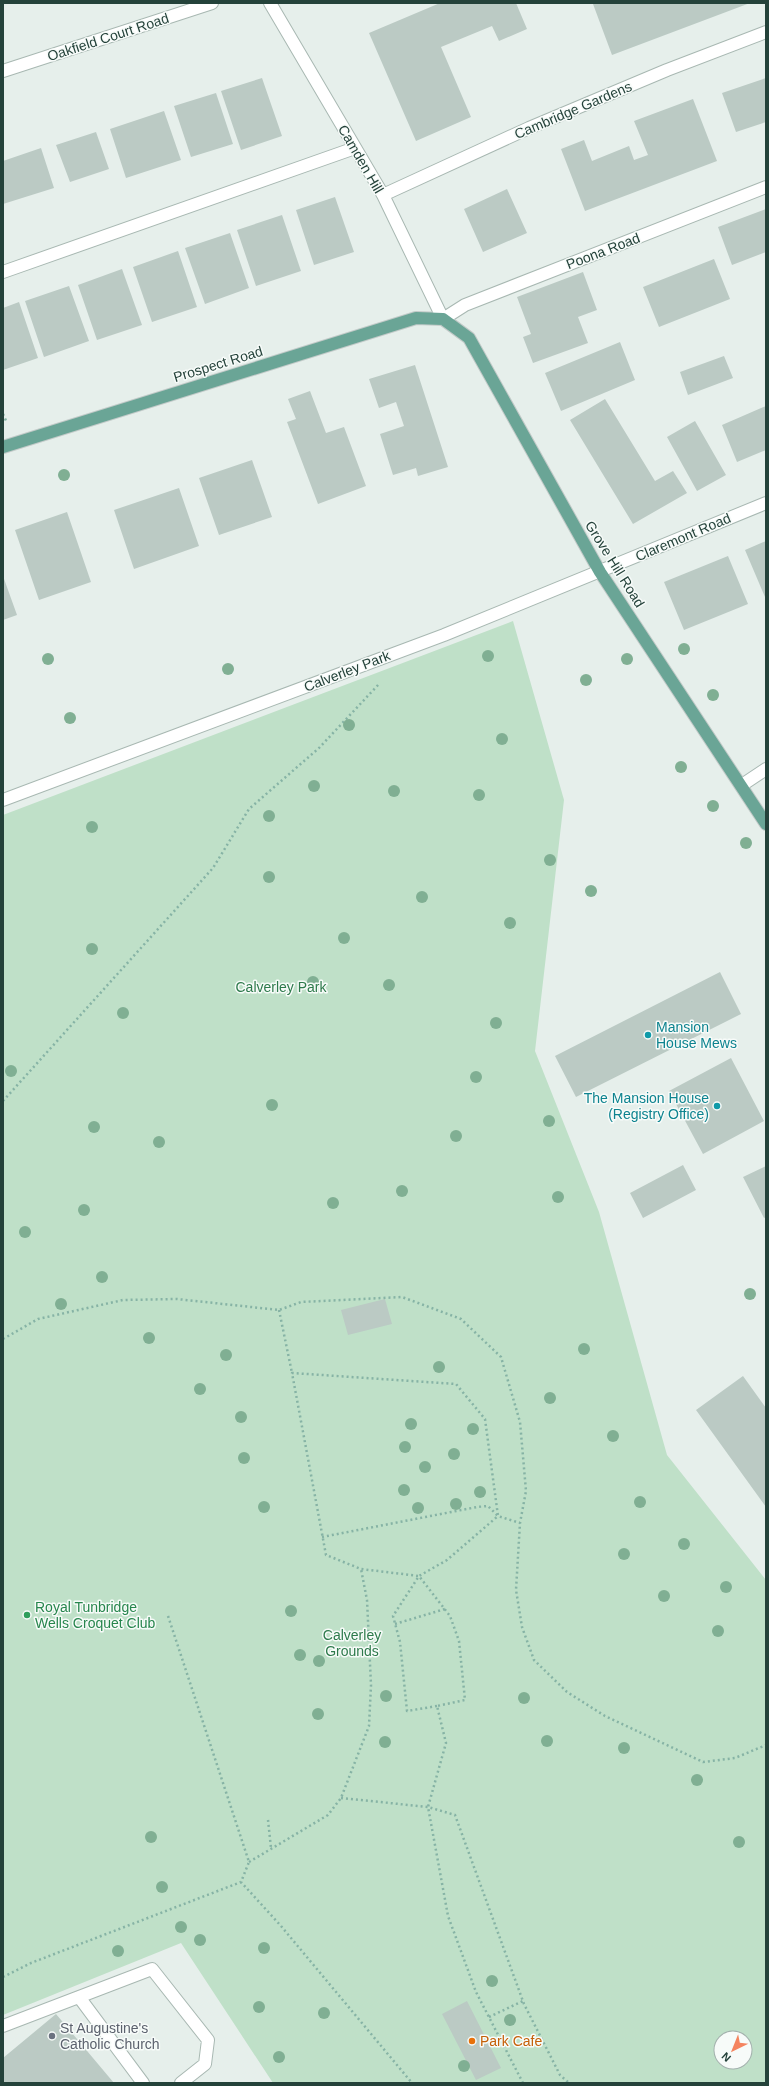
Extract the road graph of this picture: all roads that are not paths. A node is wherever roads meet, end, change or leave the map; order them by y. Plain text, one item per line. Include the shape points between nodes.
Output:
1 (212, 3) edge
2 (270, 3) edge
3 (766, 32) edge
4 (3, 71) edge
5 (356, 148) junction
6 (766, 188) edge
7 (383, 195) junction
8 (3, 272) edge
9 (444, 319) junction
10 (3, 447) edge
11 (766, 502) edge
12 (600, 572) junction
13 (766, 769) edge
14 (742, 785) junction
15 (3, 800) edge
16 (766, 824) edge
17 (79, 1997) junction
18 (3, 2026) edge
19 (143, 2083) edge
20 (181, 2083) edge

1 - 4 street, Oakfield Court Road
2 - 5 street, Camden Hill
3 - 7 street, Cambridge Gardens via 666,70 529,128
5 - 7 street, Camden Hill
5 - 8 street
6 - 9 street, Poona Road via 466,305
7 - 9 street, Camden Hill
9 - 10 main road, Prospect Road via 416,318
9 - 12 main road, Grove Hill Road via 469,338
11 - 12 street, Claremont Road
12 - 14 main road, Grove Hill Road
12 - 15 street, Calverley Park via 444,635
13 - 14 street
14 - 16 main road, Grove Hill Road
17 - 18 street
17 - 19 street
17 - 20 street via 152,1969 208,2040 206,2064

